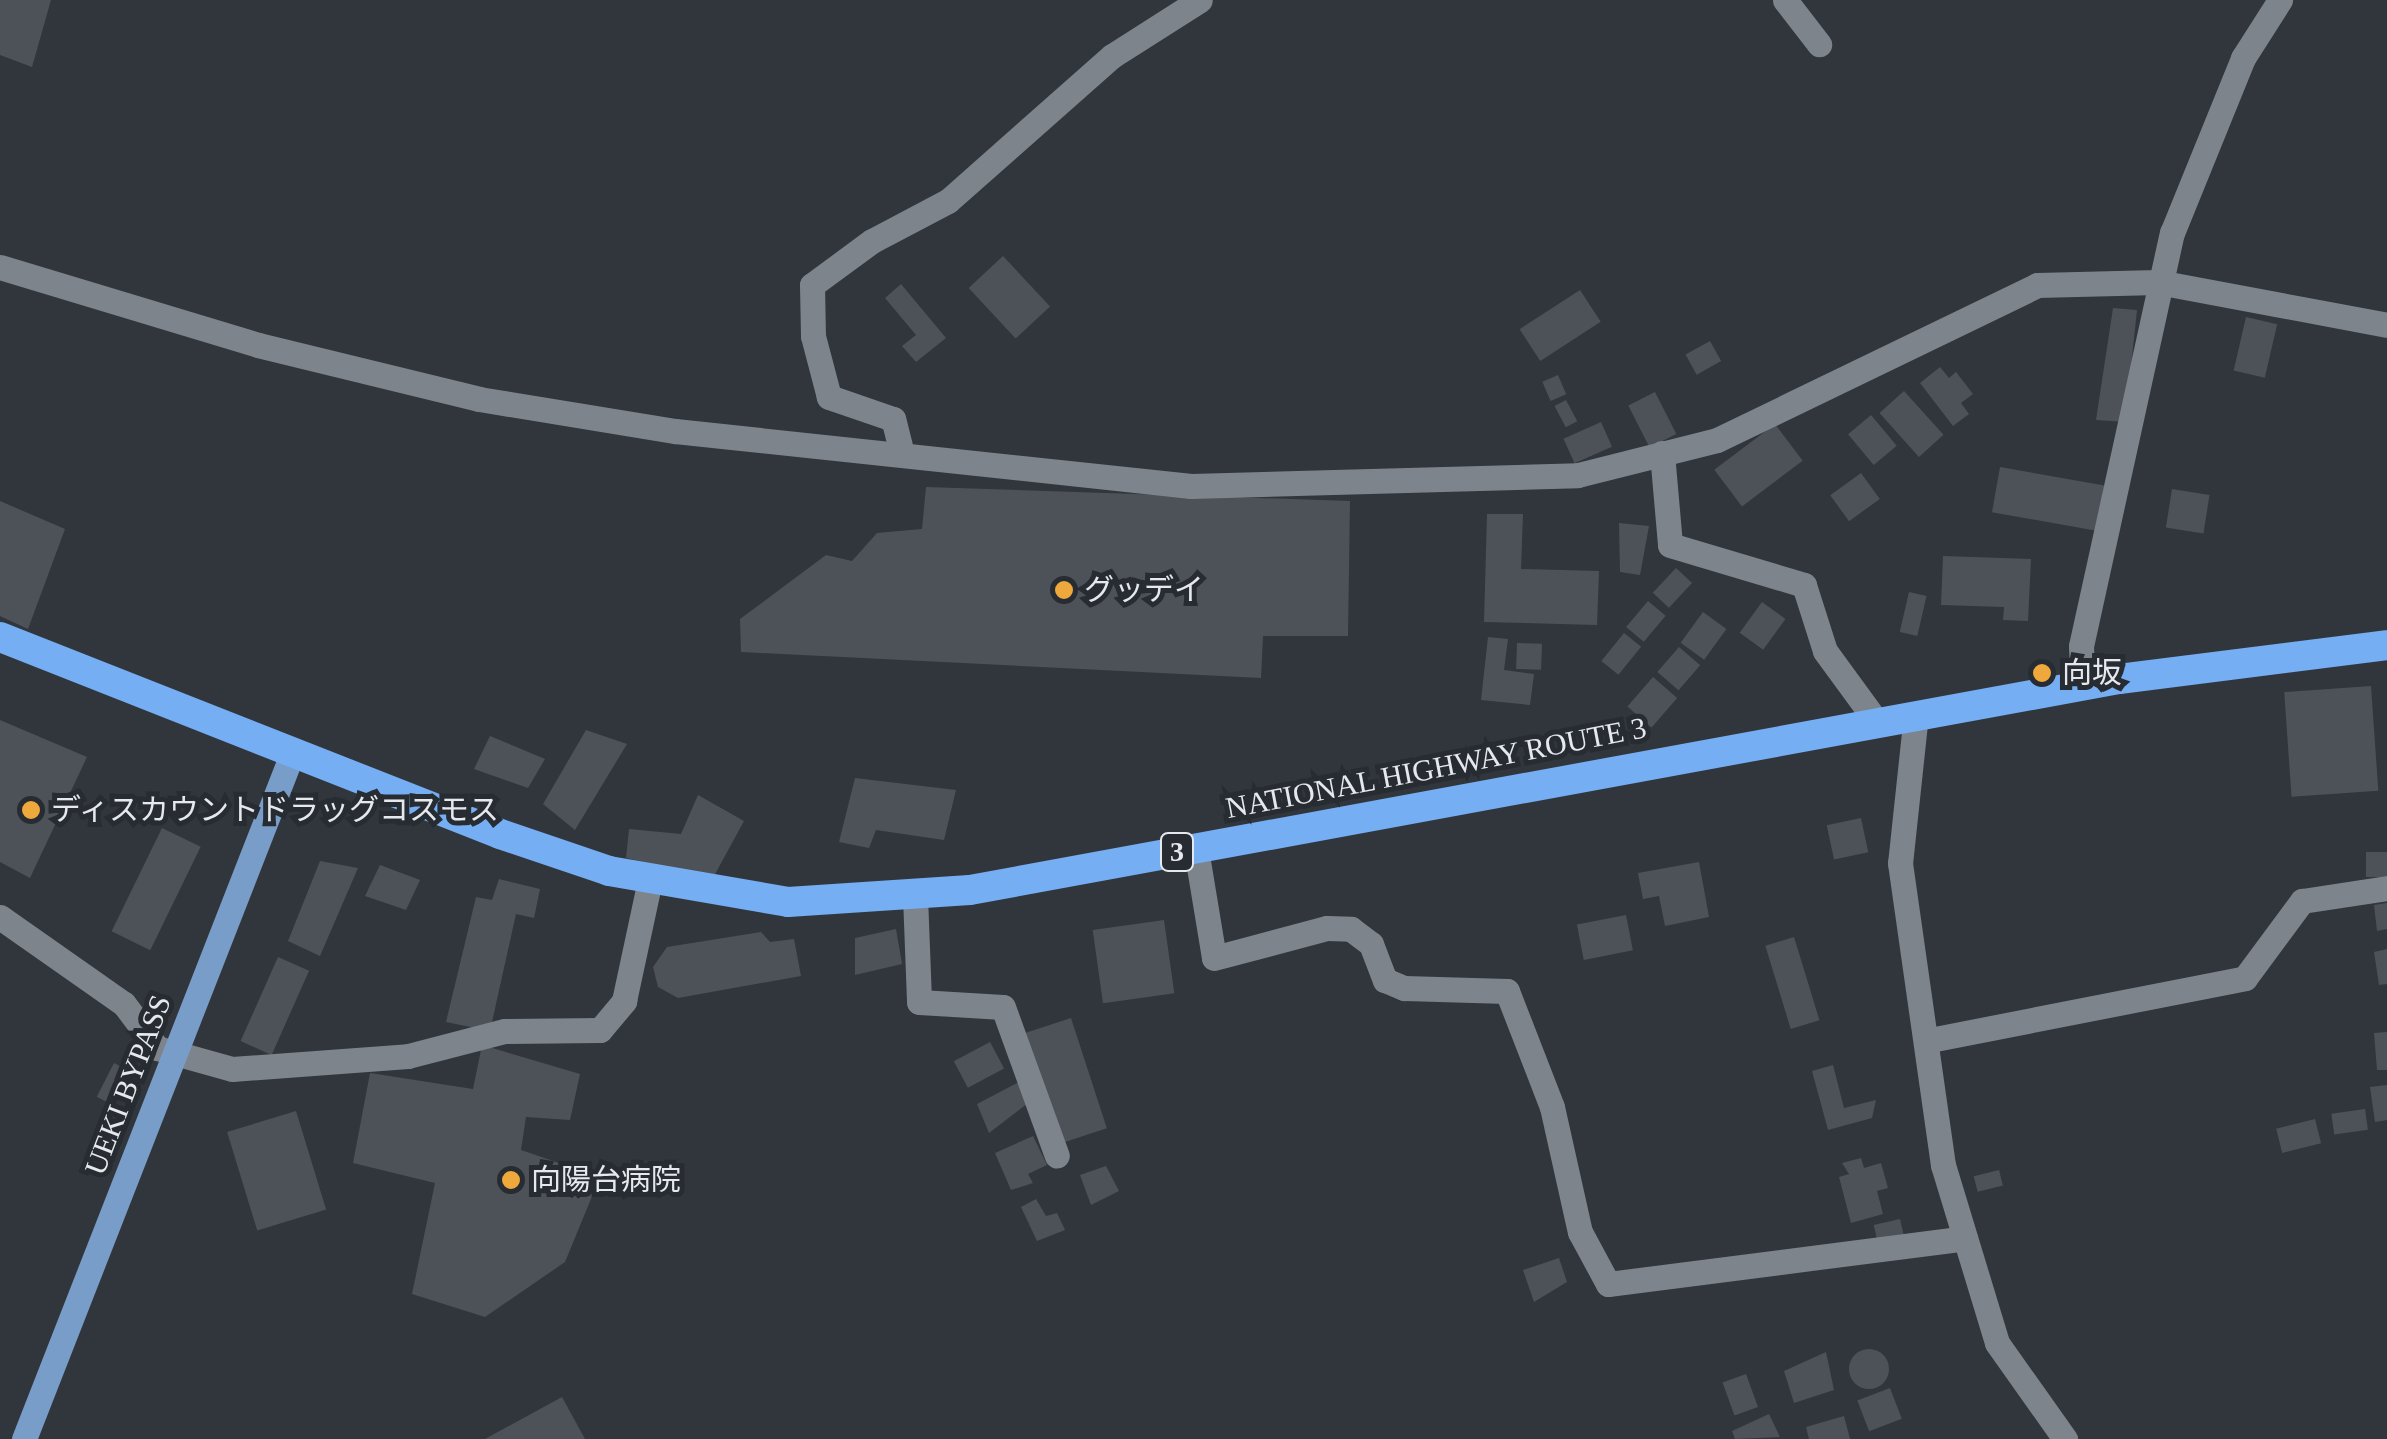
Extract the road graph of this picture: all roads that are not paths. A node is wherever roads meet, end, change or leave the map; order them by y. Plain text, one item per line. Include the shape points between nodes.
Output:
1 (1200, 0) edge
2 (1785, 0) edge
3 (2280, 0) edge
4 (1819, 44) dead end
5 (0, 267) edge
6 (2158, 282) junction
7 (2387, 325) edge
8 (902, 454) junction
9 (1662, 454) junction
10 (0, 637) edge
11 (2387, 645) edge
12 (2083, 686) junction
13 (1916, 714) junction
14 (1877, 722) junction
15 (292, 754) junction
16 (1196, 849) junction
17 (650, 880) junction
18 (2387, 888) edge
19 (915, 896) junction
20 (0, 917) edge
21 (1930, 1040) junction
22 (174, 1056) junction
23 (1057, 1156) dead end
24 (1965, 1238) junction
25 (24, 1439) edge
26 (2065, 1439) edge

1 - 8 street via 1112,56 948,201 872,241 812,285 813,336 829,396 893,419
2 - 4 street
3 - 6 street via 2243,58
5 - 8 street via 258,345 479,400
6 - 7 street
6 - 9 street via 2037,285 1716,440
6 - 12 street via 2082,646
8 - 9 street via 1191,486 1578,475
9 - 14 street via 1670,545 1804,585 1825,652
10 - 15 highway, NATIONAL HIGHWAY ROUTE 3 / 3
11 - 12 highway, NATIONAL HIGHWAY ROUTE 3 / 3
12 - 13 highway, NATIONAL HIGHWAY ROUTE 3 / 3
13 - 14 highway, NATIONAL HIGHWAY ROUTE 3 / 3
13 - 21 street via 1900,862
14 - 16 highway, NATIONAL HIGHWAY ROUTE 3 / 3
15 - 17 highway, NATIONAL HIGHWAY ROUTE 3 / 3 via 500,834
15 - 22 main road, UEKI BYPASS
16 - 19 highway, NATIONAL HIGHWAY ROUTE 3 / 3
16 - 24 street via 1214,958 1327,928 1352,930 1370,944 1385,980 1404,988 1507,991 1552,1107 1580,1232 1608,1284
17 - 19 highway, NATIONAL HIGHWAY ROUTE 3 / 3 via 788,902
17 - 22 street via 624,1000 616,1018 586,1036 521,1030 408,1056 232,1070
18 - 21 street via 2302,902 2246,978
19 - 23 street via 919,1002 1003,1007
20 - 22 street via 112,994 157,1048
21 - 24 street via 1944,1166
22 - 25 main road, UEKI BYPASS
24 - 26 street via 1998,1343

